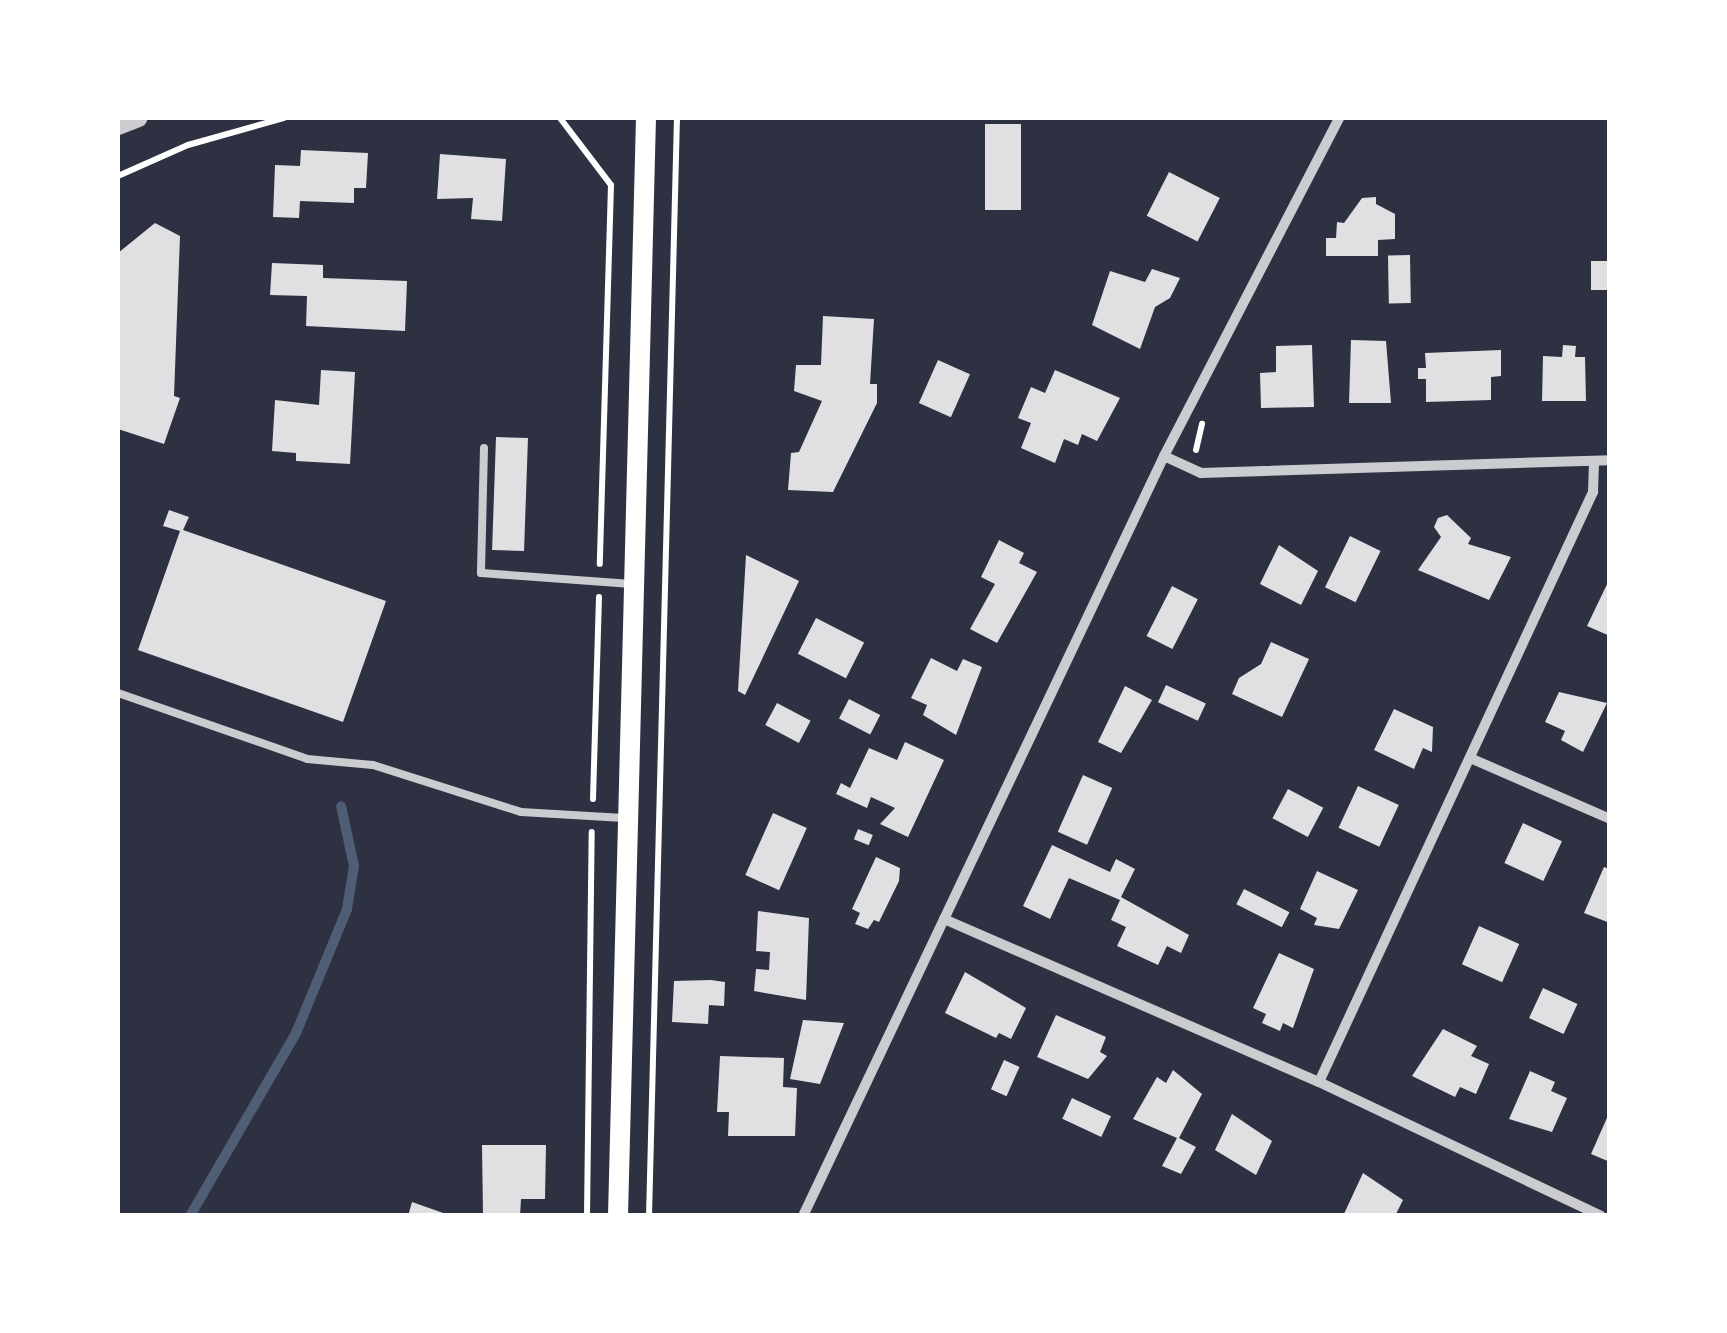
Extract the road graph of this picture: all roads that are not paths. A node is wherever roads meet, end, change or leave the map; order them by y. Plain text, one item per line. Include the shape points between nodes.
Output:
1 (140, 118) edge
2 (646, 118) edge
3 (1339, 118) edge
4 (118, 126) edge
5 (484, 448) dead end
6 (1164, 456) junction
7 (1610, 460) edge
8 (1594, 461) junction
9 (632, 584) junction
10 (118, 694) edge
11 (1470, 758) junction
12 (625, 818) junction
13 (1610, 819) edge
14 (944, 920) junction
15 (1319, 1082) junction
16 (618, 1216) edge
17 (802, 1216) edge
18 (1601, 1216) edge

1 - 4 street
2 - 9 main road
3 - 6 street
5 - 9 lane via 481,573
6 - 8 street via 1201,474
6 - 14 street
7 - 8 street
8 - 11 street via 1593,492
9 - 12 main road
10 - 12 lane via 307,759 373,766 521,812
11 - 13 street
11 - 15 street
12 - 16 main road
14 - 15 street
14 - 17 street
15 - 18 street

